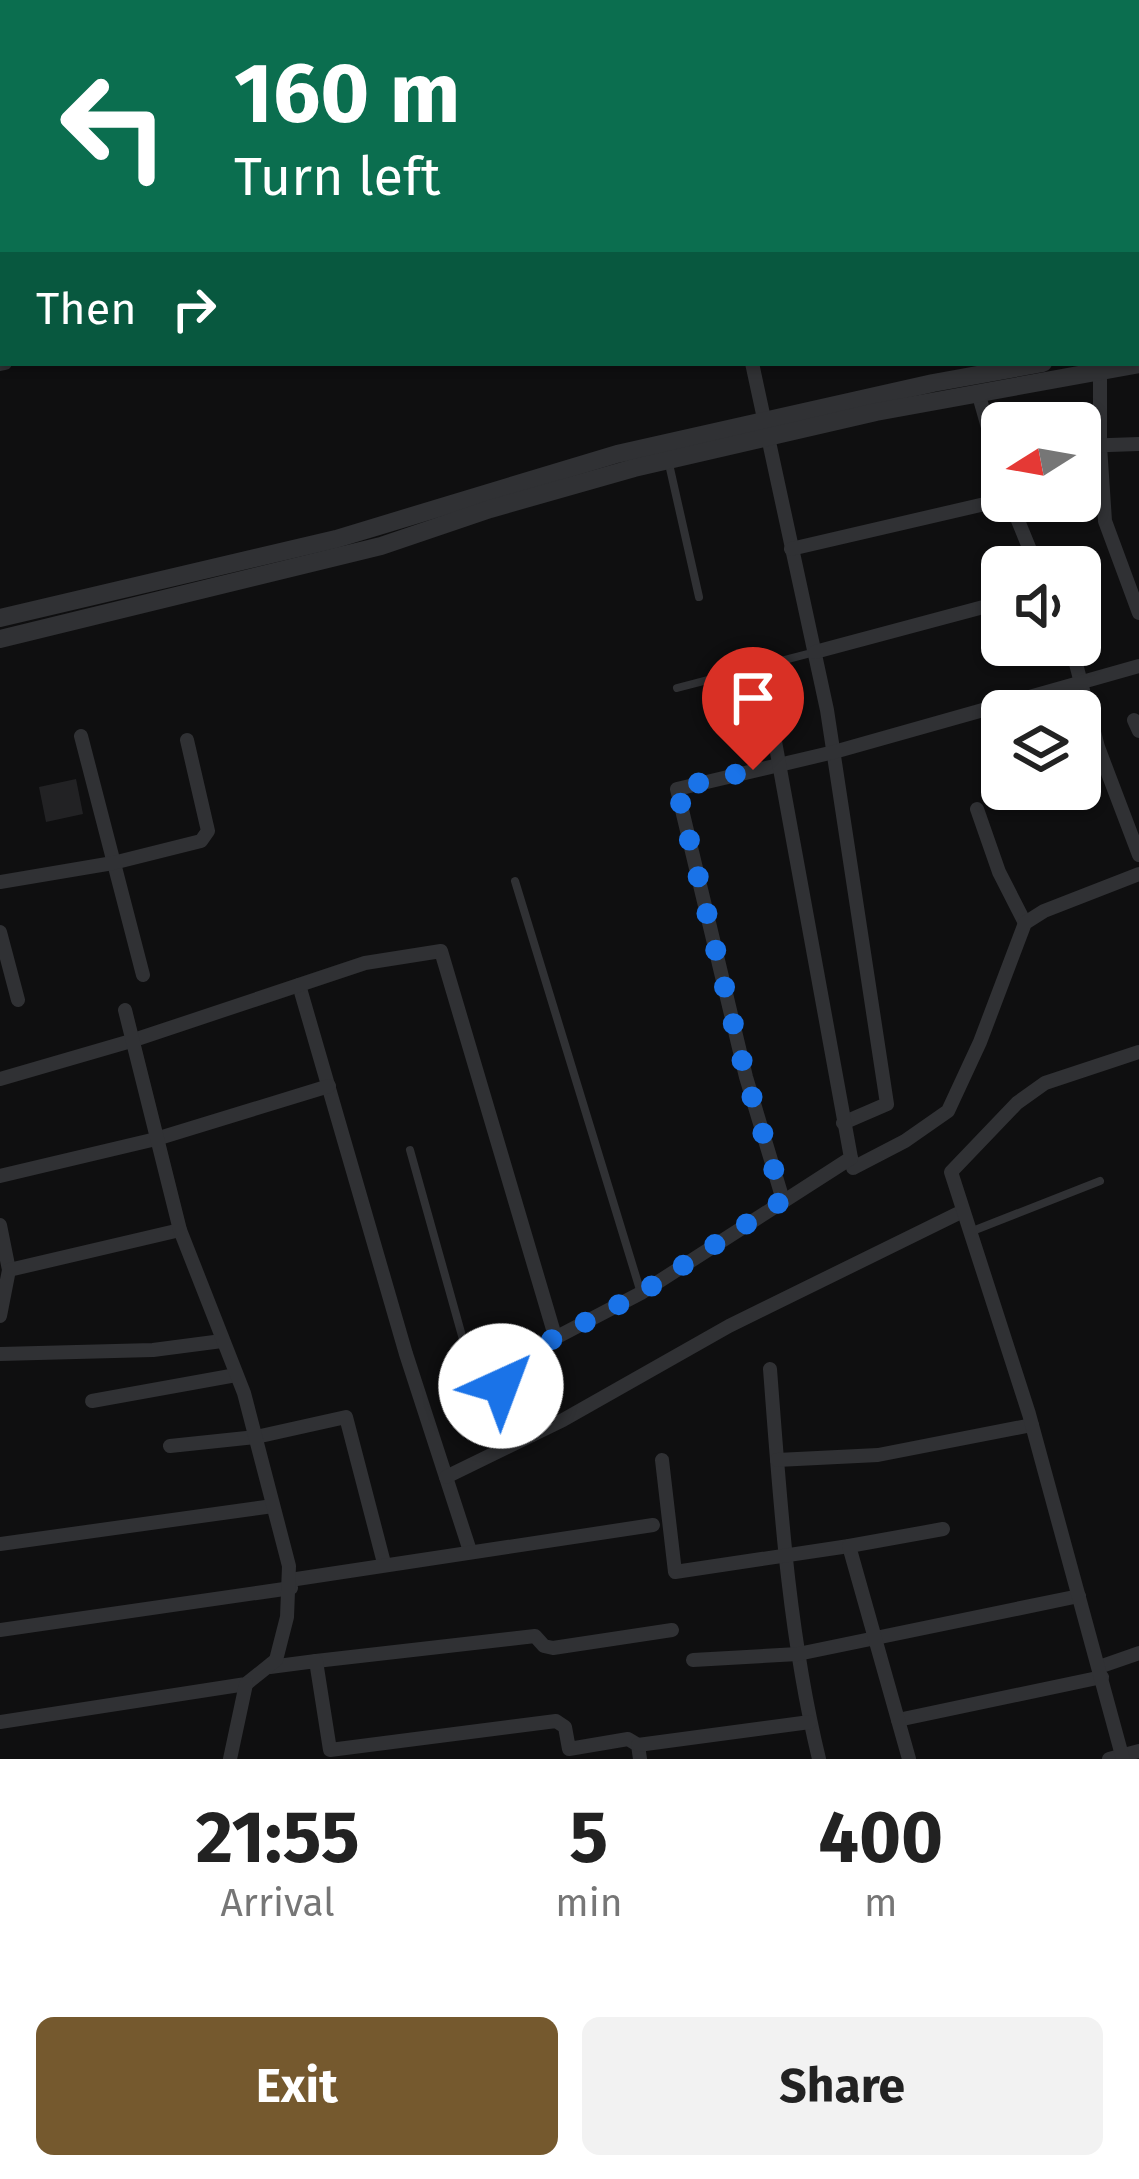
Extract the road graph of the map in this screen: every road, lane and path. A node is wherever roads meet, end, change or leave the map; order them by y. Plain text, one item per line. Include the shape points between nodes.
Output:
1 (753, 366) edge
2 (1030, 366) edge
3 (1101, 367) edge
4 (978, 392) junction
5 (981, 402) edge
6 (1101, 402) edge
7 (765, 429) junction
8 (1139, 444) edge
9 (1101, 446) edge
10 (668, 460) junction
11 (1101, 461) edge
12 (981, 506) edge
13 (791, 549) junction
14 (290, 560) junction
15 (699, 597) dead end
16 (981, 608) edge
17 (1139, 613) edge
18 (0, 618) edge
19 (0, 639) edge
20 (815, 652) junction
21 (1076, 666) edge
22 (1139, 666) edge
23 (1080, 684) junction
24 (677, 688) dead end
25 (772, 725) dead end
26 (81, 736) dead end
27 (187, 740) dead end
28 (834, 752) junction
29 (782, 763) junction
30 (977, 808) dead end
31 (1132, 821) edge
32 (1139, 855) edge
33 (113, 863) junction
34 (1139, 874) edge
35 (514, 881) dead end
36 (0, 882) edge
37 (1025, 923) junction
38 (0, 932) edge
39 (143, 975) dead end
40 (299, 985) junction
41 (18, 1000) dead end
42 (124, 1010) dead end
43 (131, 1041) junction
44 (1139, 1052) edge
45 (0, 1079) edge
46 (329, 1086) junction
47 (843, 1123) junction
48 (157, 1138) junction
49 (410, 1150) dead end
50 (851, 1158) junction
51 (0, 1176) edge
52 (1100, 1181) dead end
53 (783, 1200) junction
54 (963, 1211) junction
55 (0, 1225) edge
56 (180, 1230) junction
57 (970, 1232) junction
58 (9, 1270) junction
59 (641, 1293) junction
60 (2, 1295) edge
61 (0, 1316) edge
62 (555, 1336) junction
63 (222, 1341) junction
64 (0, 1354) edge
65 (770, 1369) dead end
66 (500, 1372) junction
67 (236, 1375) junction
68 (92, 1401) dead end
69 (1032, 1425) junction
70 (532, 1435) junction
71 (256, 1437) junction
72 (170, 1446) dead end
73 (662, 1460) dead end
74 (777, 1460) junction
75 (446, 1477) junction
76 (273, 1506) junction
77 (653, 1525) dead end
78 (943, 1529) dead end
79 (0, 1544) edge
80 (849, 1546) junction
81 (470, 1550) junction
82 (785, 1555) junction
83 (384, 1563) junction
84 (291, 1584) junction
85 (1079, 1596) junction
86 (0, 1630) edge
87 (672, 1630) dead end
88 (875, 1640) junction
89 (1139, 1653) edge
90 (798, 1654) junction
91 (316, 1660) junction
92 (693, 1660) dead end
93 (267, 1668) junction
94 (1100, 1672) junction
95 (246, 1684) junction
96 (898, 1720) junction
97 (810, 1721) junction
98 (0, 1722) edge
99 (1139, 1751) edge
100 (639, 1752) edge
101 (1118, 1758) edge
102 (230, 1759) edge
103 (819, 1759) edge
104 (909, 1759) edge

1 - 7 street
2 - 7 street
3 - 4 street
3 - 6 street
4 - 5 street
4 - 7 street
7 - 10 street
7 - 13 street
7 - 14 street via 535,476
8 - 9 street
10 - 14 street
10 - 15 lane
11 - 17 street via 1105,521
12 - 13 street
13 - 20 street
14 - 18 street
14 - 19 street
16 - 20 street
20 - 24 lane
20 - 28 street
21 - 23 street
22 - 23 street
23 - 28 street
23 - 31 street
25 - 29 street
26 - 33 street
27 - 33 street via 206,837
28 - 29 street
28 - 47 street via 887,1104
29 - 47 street
29 - 53 street via 677,788
30 - 37 street
31 - 32 street
33 - 36 street
33 - 39 street
34 - 37 street
35 - 59 lane
37 - 50 street via 949,1111 853,1168
38 - 41 street
40 - 43 street
40 - 46 street
40 - 62 street via 365,963 441,951
42 - 43 street
43 - 45 street
43 - 48 street
44 - 54 street via 1045,1083 1017,1103 951,1172
46 - 48 street
46 - 75 street
47 - 50 street
48 - 51 street
48 - 56 street
49 - 66 lane via 464,1343
50 - 53 street
52 - 57 lane
53 - 59 street
54 - 57 street
54 - 70 street via 728,1326
55 - 58 street
56 - 58 street
56 - 63 street
57 - 69 street
58 - 60 street
59 - 62 street
60 - 61 street
62 - 66 street
63 - 64 street
63 - 67 street
65 - 74 street
66 - 70 street
67 - 68 street
67 - 71 street
69 - 74 street via 878,1456
69 - 85 street
70 - 75 street
71 - 72 street
71 - 76 street
71 - 83 street via 346,1418
73 - 82 street via 675,1572
74 - 82 street
75 - 81 street
76 - 79 street
76 - 84 street
77 - 81 street
78 - 80 street
80 - 82 street
80 - 88 street
81 - 83 street
82 - 90 street
83 - 84 street
84 - 86 street
84 - 93 street via 282,1641
85 - 88 street
85 - 94 street
87 - 91 street via 553,1648 535,1636
88 - 90 street
88 - 96 street
89 - 94 street
90 - 92 street
90 - 97 street
91 - 93 street
91 - 100 street via 330,1750 556,1721 568,1749 628,1739
93 - 95 street
94 - 96 street
94 - 101 street
95 - 98 street
95 - 102 street
96 - 104 street
97 - 100 street
97 - 103 street
99 - 101 street

